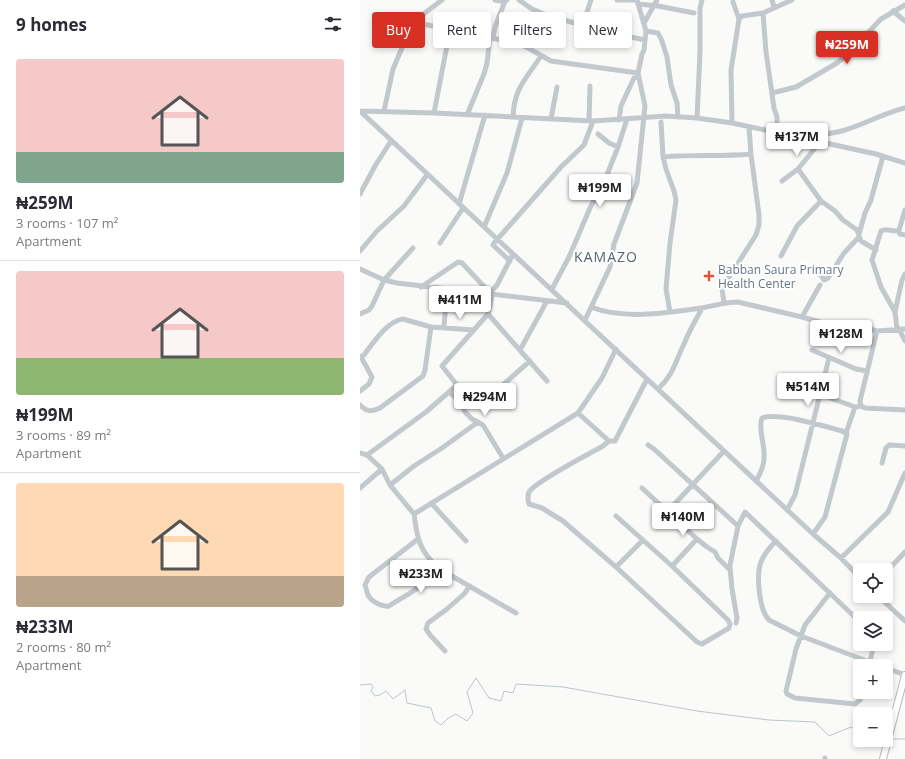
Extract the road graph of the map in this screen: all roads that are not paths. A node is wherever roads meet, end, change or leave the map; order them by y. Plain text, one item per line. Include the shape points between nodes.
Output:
1 (442, 0) edge
2 (495, 0) edge
3 (506, 0) edge
4 (519, 0) edge
5 (591, 0) edge
6 (617, 0) edge
7 (657, 0) edge
8 (702, 0) edge
9 (772, 0) edge
10 (792, 0) edge
11 (435, 2) edge
12 (637, 2) edge
13 (733, 2) dead end
14 (905, 5) edge
15 (653, 6) junction
16 (774, 7) junction
17 (893, 11) junction
18 (424, 12) edge
19 (587, 12) edge
20 (694, 13) dead end
21 (763, 13) junction
22 (739, 19) junction
23 (905, 21) edge
24 (644, 23) junction
25 (646, 31) junction
26 (492, 38) junction
27 (645, 40) junction
28 (402, 48) edge
29 (447, 48) edge
30 (541, 56) junction
31 (638, 74) junction
32 (590, 86) dead end
33 (557, 87) dead end
34 (772, 93) junction
35 (905, 108) edge
36 (360, 111) edge
37 (384, 111) junction
38 (434, 113) junction
39 (467, 115) junction
40 (485, 115) junction
41 (513, 117) junction
42 (678, 117) junction
43 (522, 118) junction
44 (644, 118) junction
45 (697, 118) junction
46 (550, 119) junction
47 (627, 119) junction
48 (619, 120) junction
49 (591, 121) junction
50 (661, 122) dead end
51 (732, 123) junction
52 (749, 127) junction
53 (777, 133) junction
54 (598, 134) dead end
55 (813, 140) junction
56 (391, 141) junction
57 (820, 142) junction
58 (618, 147) junction
59 (751, 154) junction
60 (884, 156) junction
61 (663, 157) junction
62 (905, 163) edge
63 (798, 169) junction
64 (427, 175) junction
65 (782, 181) dead end
66 (360, 194) edge
67 (821, 201) junction
68 (461, 206) junction
69 (905, 210) edge
70 (484, 227) junction
71 (898, 231) junction
72 (905, 235) edge
73 (859, 236) junction
74 (497, 239) junction
75 (440, 243) dead end
76 (413, 248) dead end
77 (876, 250) junction
78 (360, 251) edge
79 (513, 254) junction
80 (781, 256) dead end
81 (510, 261) junction
82 (806, 267) dead end
83 (360, 269) edge
84 (905, 274) edge
85 (384, 280) junction
86 (820, 285) dead end
87 (421, 287) junction
88 (552, 289) junction
89 (447, 290) junction
90 (491, 294) junction
91 (547, 301) junction
92 (567, 303) junction
93 (724, 303) junction
94 (591, 307) junction
95 (702, 308) junction
96 (670, 312) junction
97 (895, 312) junction
98 (360, 314) edge
99 (488, 314) junction
100 (802, 317) junction
101 (585, 320) junction
102 (431, 327) junction
103 (444, 327) junction
104 (900, 329) edge
105 (474, 330) junction
106 (877, 330) junction
107 (905, 341) edge
108 (616, 349) junction
109 (520, 350) junction
110 (812, 350) dead end
111 (361, 357) edge
112 (829, 358) junction
113 (530, 361) junction
114 (867, 371) junction
115 (647, 379) junction
116 (547, 381) dead end
117 (797, 381) dead end
118 (658, 389) junction
119 (360, 391) edge
120 (450, 393) junction
121 (820, 394) junction
122 (360, 405) edge
123 (480, 405) dead end
124 (861, 406) junction
125 (855, 408) junction
126 (905, 410) edge
127 (578, 413) junction
128 (478, 422) junction
129 (813, 424) junction
130 (846, 433) junction
131 (609, 441) junction
132 (648, 445) dead end
133 (905, 446) edge
134 (724, 451) junction
135 (360, 453) edge
136 (366, 455) junction
137 (504, 458) junction
138 (882, 463) dead end
139 (382, 469) junction
140 (905, 473) edge
141 (756, 481) junction
142 (693, 484) junction
143 (390, 485) junction
144 (360, 488) edge
145 (642, 488) dead end
146 (431, 503) junction
147 (787, 510) junction
148 (668, 511) junction
149 (414, 514) junction
150 (616, 516) dead end
151 (738, 526) junction
152 (813, 534) junction
153 (418, 539) junction
154 (697, 539) junction
155 (643, 540) junction
156 (466, 541) dead end
157 (776, 541) junction
158 (905, 552) edge
159 (841, 558) junction
160 (893, 565) edge
161 (672, 566) junction
162 (616, 567) junction
163 (730, 567) junction
164 (438, 568) junction
165 (853, 571) edge
166 (470, 586) junction
167 (830, 593) junction
168 (886, 603) edge
169 (516, 613) dead end
170 (853, 615) edge
171 (905, 621) edge
172 (736, 623) dead end
173 (801, 636) junction
174 (445, 651) dead end
175 (857, 659) edge
176 (893, 671) edge
177 (905, 675) edge
178 (905, 690) edge
179 (860, 699) edge
180 (883, 759) edge
181 (887, 759) edge

1 - 11 street
2 - 3 street
3 - 26 street
4 - 27 street via 544,14 613,36
5 - 19 street
6 - 12 street
7 - 15 street
8 - 45 street
9 - 16 street
10 - 16 street
11 - 18 street
12 - 15 street
12 - 24 street
13 - 22 street
14 - 17 street
15 - 20 street
15 - 24 street
16 - 21 street
17 - 23 street
17 - 34 street via 881,19 841,60 796,86
21 - 22 street via 742,16
21 - 34 street
22 - 51 street via 731,70
24 - 25 street
25 - 27 street
25 - 42 street via 658,33 662,41
26 - 30 street via 517,43
26 - 39 street via 484,74
27 - 31 street
28 - 37 street via 393,69
29 - 38 street
30 - 31 street via 551,62
30 - 41 street via 522,83 513,107
31 - 44 street via 645,106
31 - 48 street via 621,106
32 - 49 street
33 - 46 street
34 - 53 street
35 - 55 street via 845,131 818,134
36 - 37 street
36 - 56 street
37 - 38 street
38 - 39 street
39 - 40 street
40 - 41 street
40 - 68 street
41 - 43 street
42 - 44 street
42 - 45 street
43 - 46 street
43 - 70 street via 507,173
44 - 47 street
44 - 94 street via 637,183 614,244 610,267
45 - 51 street
46 - 49 street
47 - 48 street
47 - 58 street
48 - 49 street
49 - 74 street via 584,145
50 - 61 street
51 - 52 street
52 - 53 street
52 - 59 street
53 - 55 street
54 - 58 street
55 - 57 street
56 - 64 street
56 - 66 street
57 - 60 street
57 - 63 street
58 - 88 street via 605,180
59 - 61 street
59 - 93 street via 759,225 756,235 724,285
60 - 62 street
60 - 73 street
61 - 96 street via 676,200 666,289
63 - 65 street
63 - 67 street
64 - 68 street
64 - 78 street via 404,206
67 - 73 street via 857,230
67 - 80 street via 797,226
68 - 70 street
68 - 75 street
69 - 71 street
70 - 74 street
71 - 72 street
71 - 77 street via 881,231
73 - 77 street via 865,244
73 - 82 street via 828,278 824,280 821,275
74 - 79 street
74 - 81 street via 493,245
76 - 85 street
77 - 97 street via 872,260 880,287
79 - 81 street
79 - 88 street
81 - 90 street
83 - 85 street
84 - 97 street
85 - 87 street
85 - 98 street via 372,306
86 - 100 street
87 - 89 street
87 - 90 street via 460,262
88 - 92 street
89 - 90 street
89 - 103 street
90 - 91 street
90 - 99 street
91 - 92 street
91 - 109 street
92 - 101 street
93 - 95 street
93 - 100 street via 738,302
94 - 96 street via 603,312 620,314
94 - 101 street
95 - 96 street
95 - 118 street via 672,374
97 - 104 street
99 - 105 street
99 - 109 street
100 - 106 street via 837,327 860,341 869,329
101 - 108 street
102 - 103 street
102 - 111 street via 403,319 396,321
102 - 122 street via 423,376 372,412
103 - 105 street
104 - 106 street
104 - 107 street
105 - 120 street via 442,366 458,384
106 - 114 street
108 - 115 street
108 - 127 street via 602,378
109 - 113 street
110 - 112 street
111 - 119 street via 372,376 369,384
112 - 114 street
112 - 121 street
113 - 116 street
113 - 123 street
114 - 124 street
115 - 118 street
115 - 131 street via 616,440
117 - 121 street
118 - 134 street
120 - 128 street via 459,400 465,412
120 - 136 street
121 - 125 street
121 - 129 street
124 - 125 street
124 - 126 street
125 - 130 street
127 - 131 street
127 - 137 street
128 - 137 street via 483,425
128 - 143 street
129 - 130 street
129 - 141 street via 774,416 762,418 760,423 764,462
129 - 147 street via 795,495
130 - 152 street via 825,517
131 - 162 street via 540,482 527,499 529,504 542,508 563,521
132 - 142 street
133 - 138 street via 889,445
134 - 141 street
134 - 142 street
135 - 136 street
136 - 139 street
137 - 146 street
139 - 143 street
139 - 144 street
140 - 159 street via 888,512
141 - 147 street
142 - 148 street
142 - 151 street
143 - 149 street
145 - 148 street
146 - 149 street
146 - 156 street
147 - 152 street
148 - 154 street
149 - 153 street
150 - 155 street
151 - 157 street via 745,512
151 - 163 street
152 - 159 street
153 - 164 street via 423,552
153 - 164 street via 369,577 365,585 368,596 378,603 390,606 413,591
154 - 161 street
154 - 163 street via 715,552 726,567
155 - 161 street
155 - 162 street
157 - 167 street
157 - 173 street via 760,566 761,602 769,620
158 - 160 street
159 - 165 street
161 - 162 street via 728,620 729,628 702,644 697,642
163 - 172 street
164 - 166 street
166 - 169 street
166 - 174 street via 447,609 428,623 426,629
167 - 170 street
167 - 173 street via 808,619
168 - 171 street
173 - 175 street
173 - 179 street via 787,687 788,694 795,698 855,704
176 - 177 street
177 - 180 main road
178 - 181 main road

